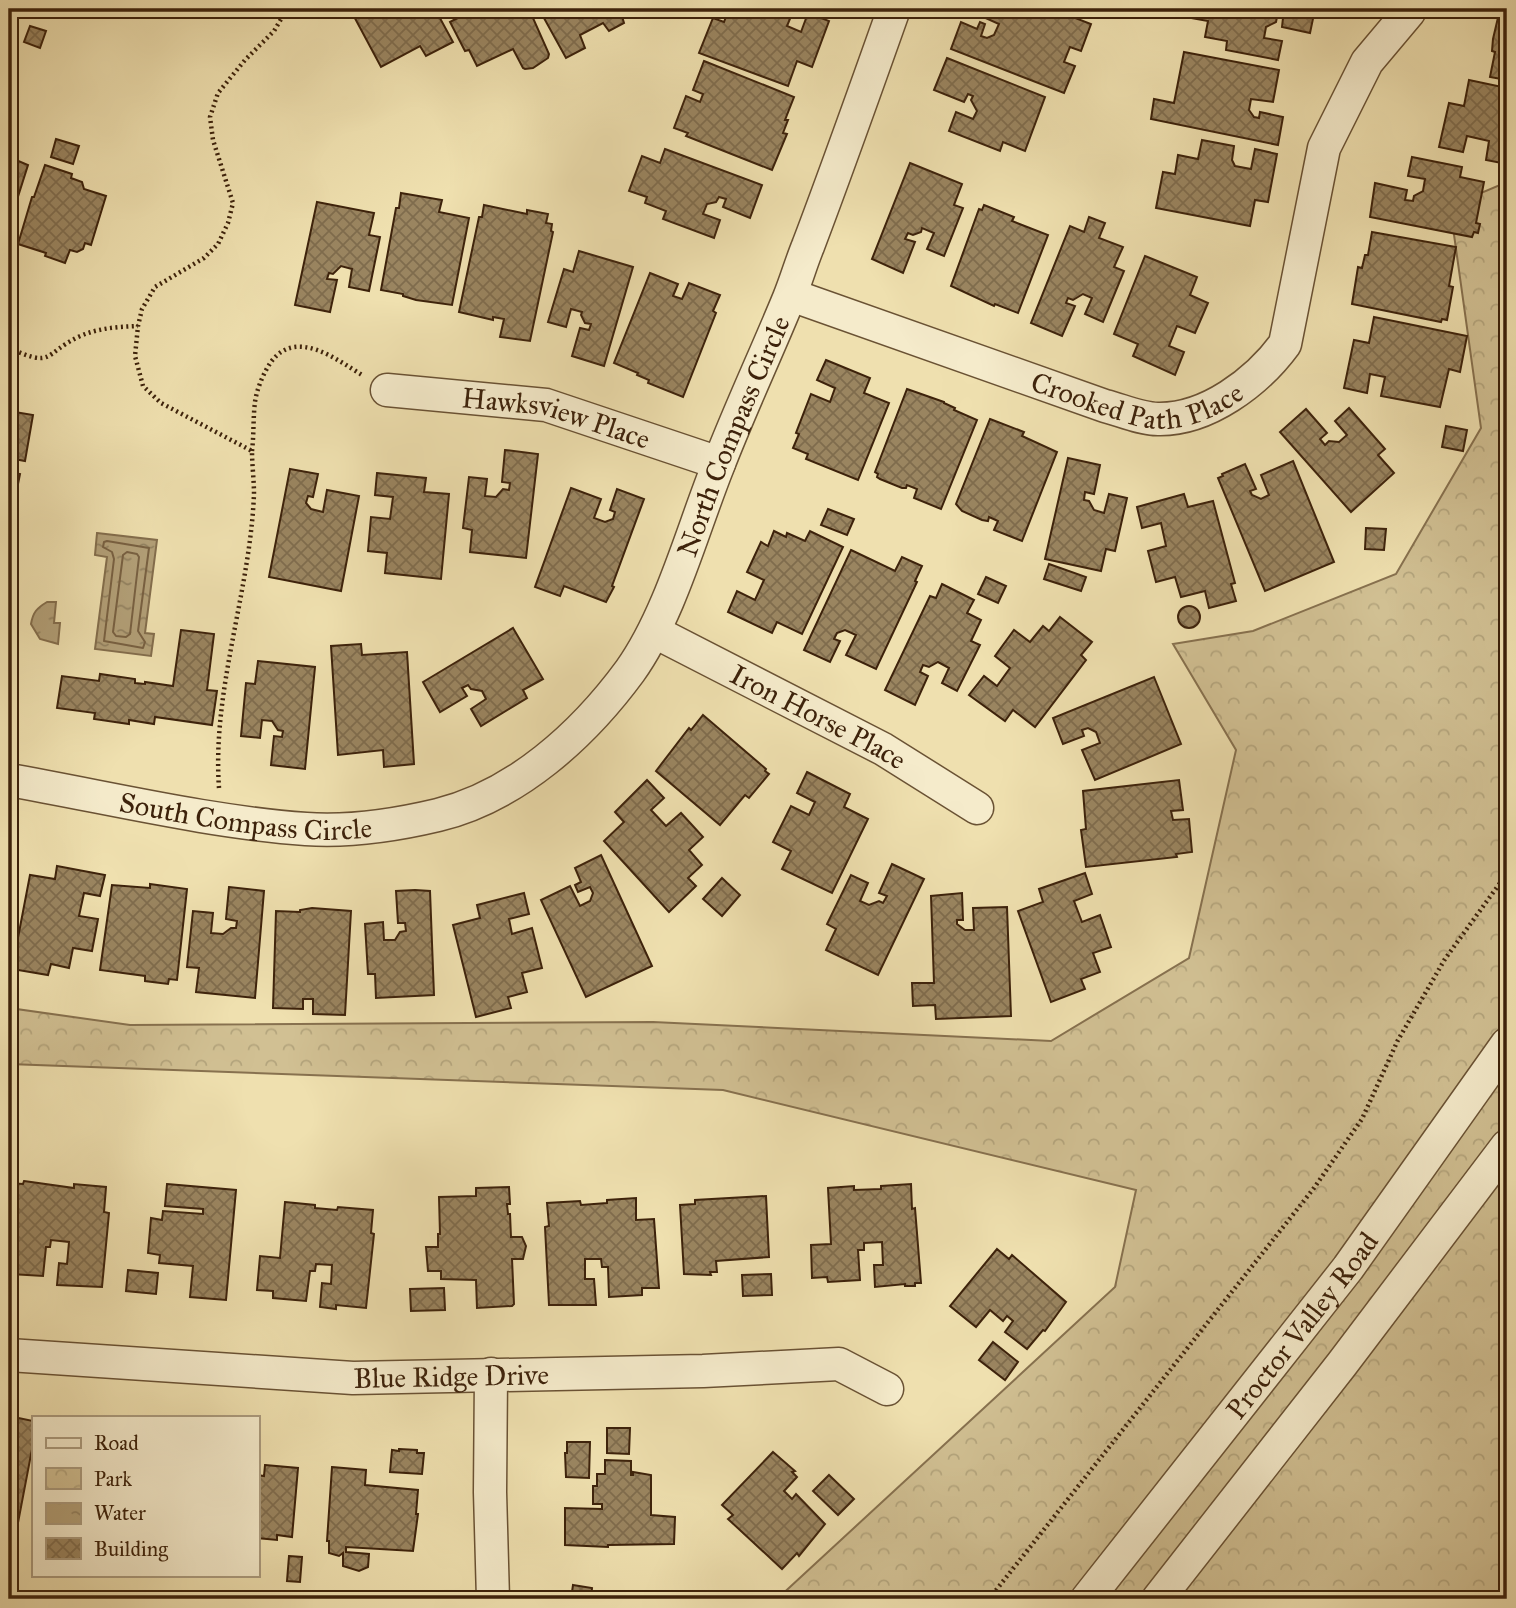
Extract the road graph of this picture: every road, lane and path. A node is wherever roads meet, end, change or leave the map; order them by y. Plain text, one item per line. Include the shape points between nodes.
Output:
1 (287, 9) edge
2 (894, 9) edge
3 (1409, 12) dead end
4 (791, 295) junction
5 (138, 326) junction
6 (9, 348) edge
7 (387, 390) joint
8 (251, 450) junction
9 (719, 463) junction
10 (655, 632) junction
11 (9, 780) edge
12 (219, 789) dead end
13 (481, 802) joint
14 (977, 808) dead end
15 (1507, 868) edge
16 (1507, 1044) edge
17 (1507, 1146) edge
18 (9, 1355) edge
19 (491, 1374) junction
20 (887, 1389) dead end
21 (493, 1599) edge
22 (989, 1599) edge
23 (1087, 1599) edge
24 (1158, 1599) edge

1 - 5 path via 274,31 218,93 211,117 233,203 228,223 218,244 204,258 155,287
2 - 4 street, North Compass Circle
3 - 4 street, Crooked Path Place via 1367,62 1324,148 1285,344 1261,372 1227,398 1181,416 1157,419 1105,406
4 - 9 street, North Compass Circle
5 - 6 path via 107,327 77,338 51,356 33,359
5 - 8 path via 135,356 143,386 161,403
7 - 8 path via 326,353 301,345 278,352 265,370 255,400
7 - 9 street, Hawksview Place via 546,405
8 - 12 path via 254,494 216,752
9 - 10 street, North Compass Circle
10 - 13 street, North Compass Circle via 616,688 569,738
10 - 14 street, Iron Horse Place via 883,749
11 - 13 street, South Compass Circle via 307,829 395,824
15 - 22 path via 1445,959 1398,1040 1362,1119 1321,1178
16 - 23 street, Proctor Valley Road via 1348,1268
17 - 24 street, Proctor Valley Road
18 - 19 street, Blue Ridge Drive via 353,1378
19 - 20 street, Blue Ridge Drive via 839,1364
19 - 21 street

